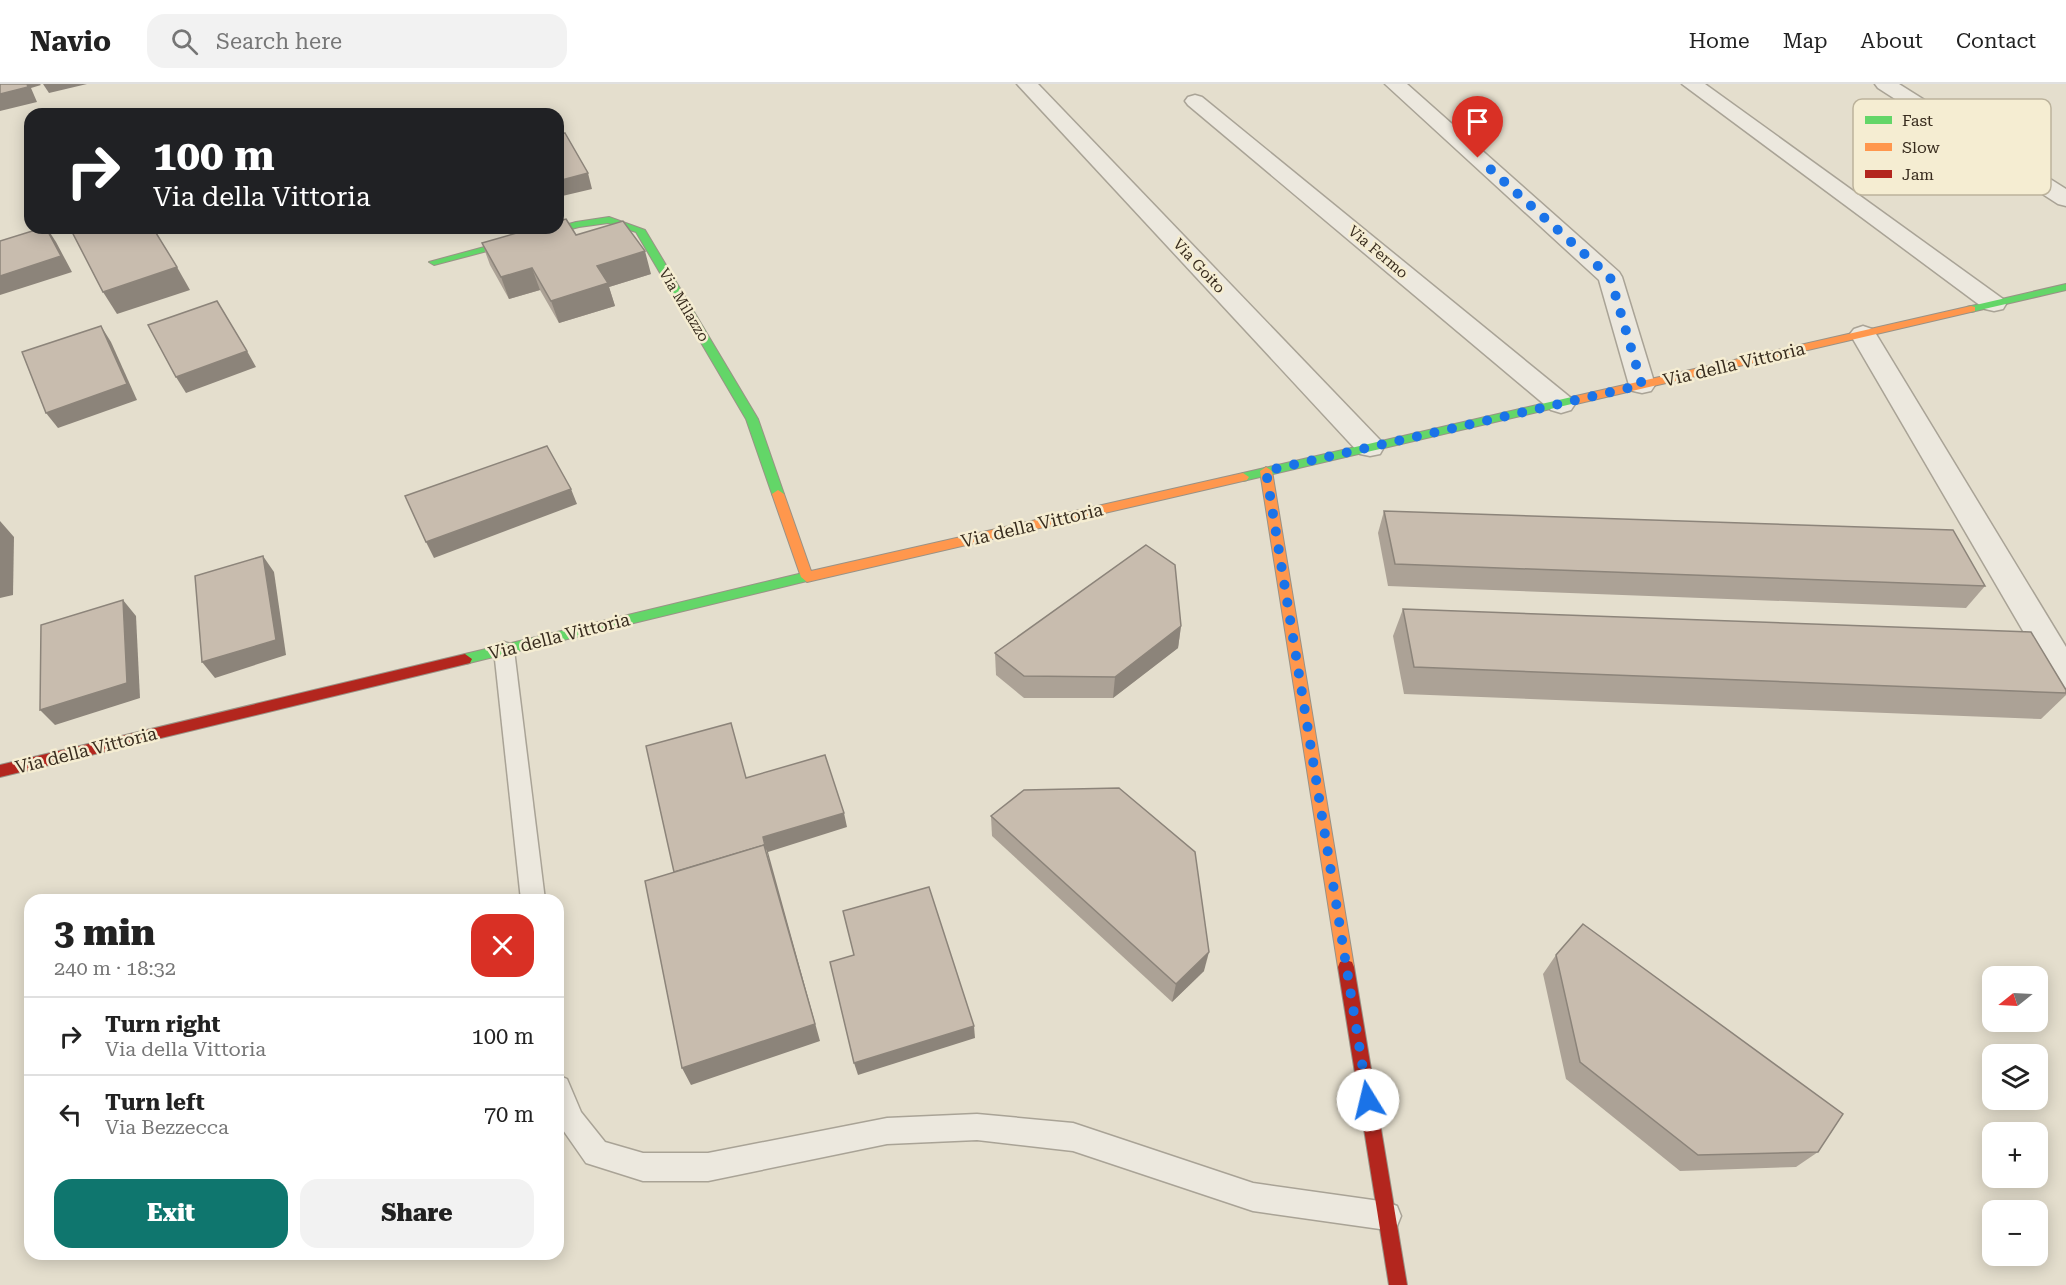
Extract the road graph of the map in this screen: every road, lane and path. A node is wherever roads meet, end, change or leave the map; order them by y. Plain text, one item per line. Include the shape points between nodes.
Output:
1 (1027, 84) edge
2 (1395, 84) edge
3 (1692, 84) edge
4 (1885, 84) edge
5 (1909, 99) edge
6 (1195, 100) dead end
7 (2051, 189) edge
8 (2066, 199) edge
9 (564, 228) edge
10 (541, 234) edge
11 (434, 262) dead end
12 (2066, 287) edge
13 (1994, 304) junction
14 (1863, 334) junction
15 (1642, 385) junction
16 (1561, 404) junction
17 (1370, 447) junction
18 (1266, 471) junction
19 (807, 577) junction
20 (504, 650) junction
21 (2066, 675) edge
22 (0, 771) edge
23 (532, 894) edge
24 (564, 1102) edge
25 (1387, 1216) junction
26 (1398, 1285) edge

1 - 17 street, Via Goito
2 - 15 street via 1610,277
3 - 13 street
4 - 5 street
6 - 16 street, Via Fermo
7 - 8 street
9 - 19 street, Via Milazzo via 609,220 640,230 752,419
10 - 11 street, Via Milazzo
12 - 13 street, Via della Vittoria
13 - 14 street, Via della Vittoria
14 - 15 street, Via della Vittoria
14 - 21 street
15 - 16 street, Via della Vittoria
16 - 17 street, Via della Vittoria
17 - 18 street, Via della Vittoria
18 - 19 street, Via della Vittoria
18 - 25 street
19 - 20 street, Via della Vittoria
20 - 22 street, Via della Vittoria
20 - 23 lane
24 - 25 lane via 572,1121 596,1153 643,1167 708,1167 886,1131 978,1127 1073,1137 1253,1197
25 - 26 street

